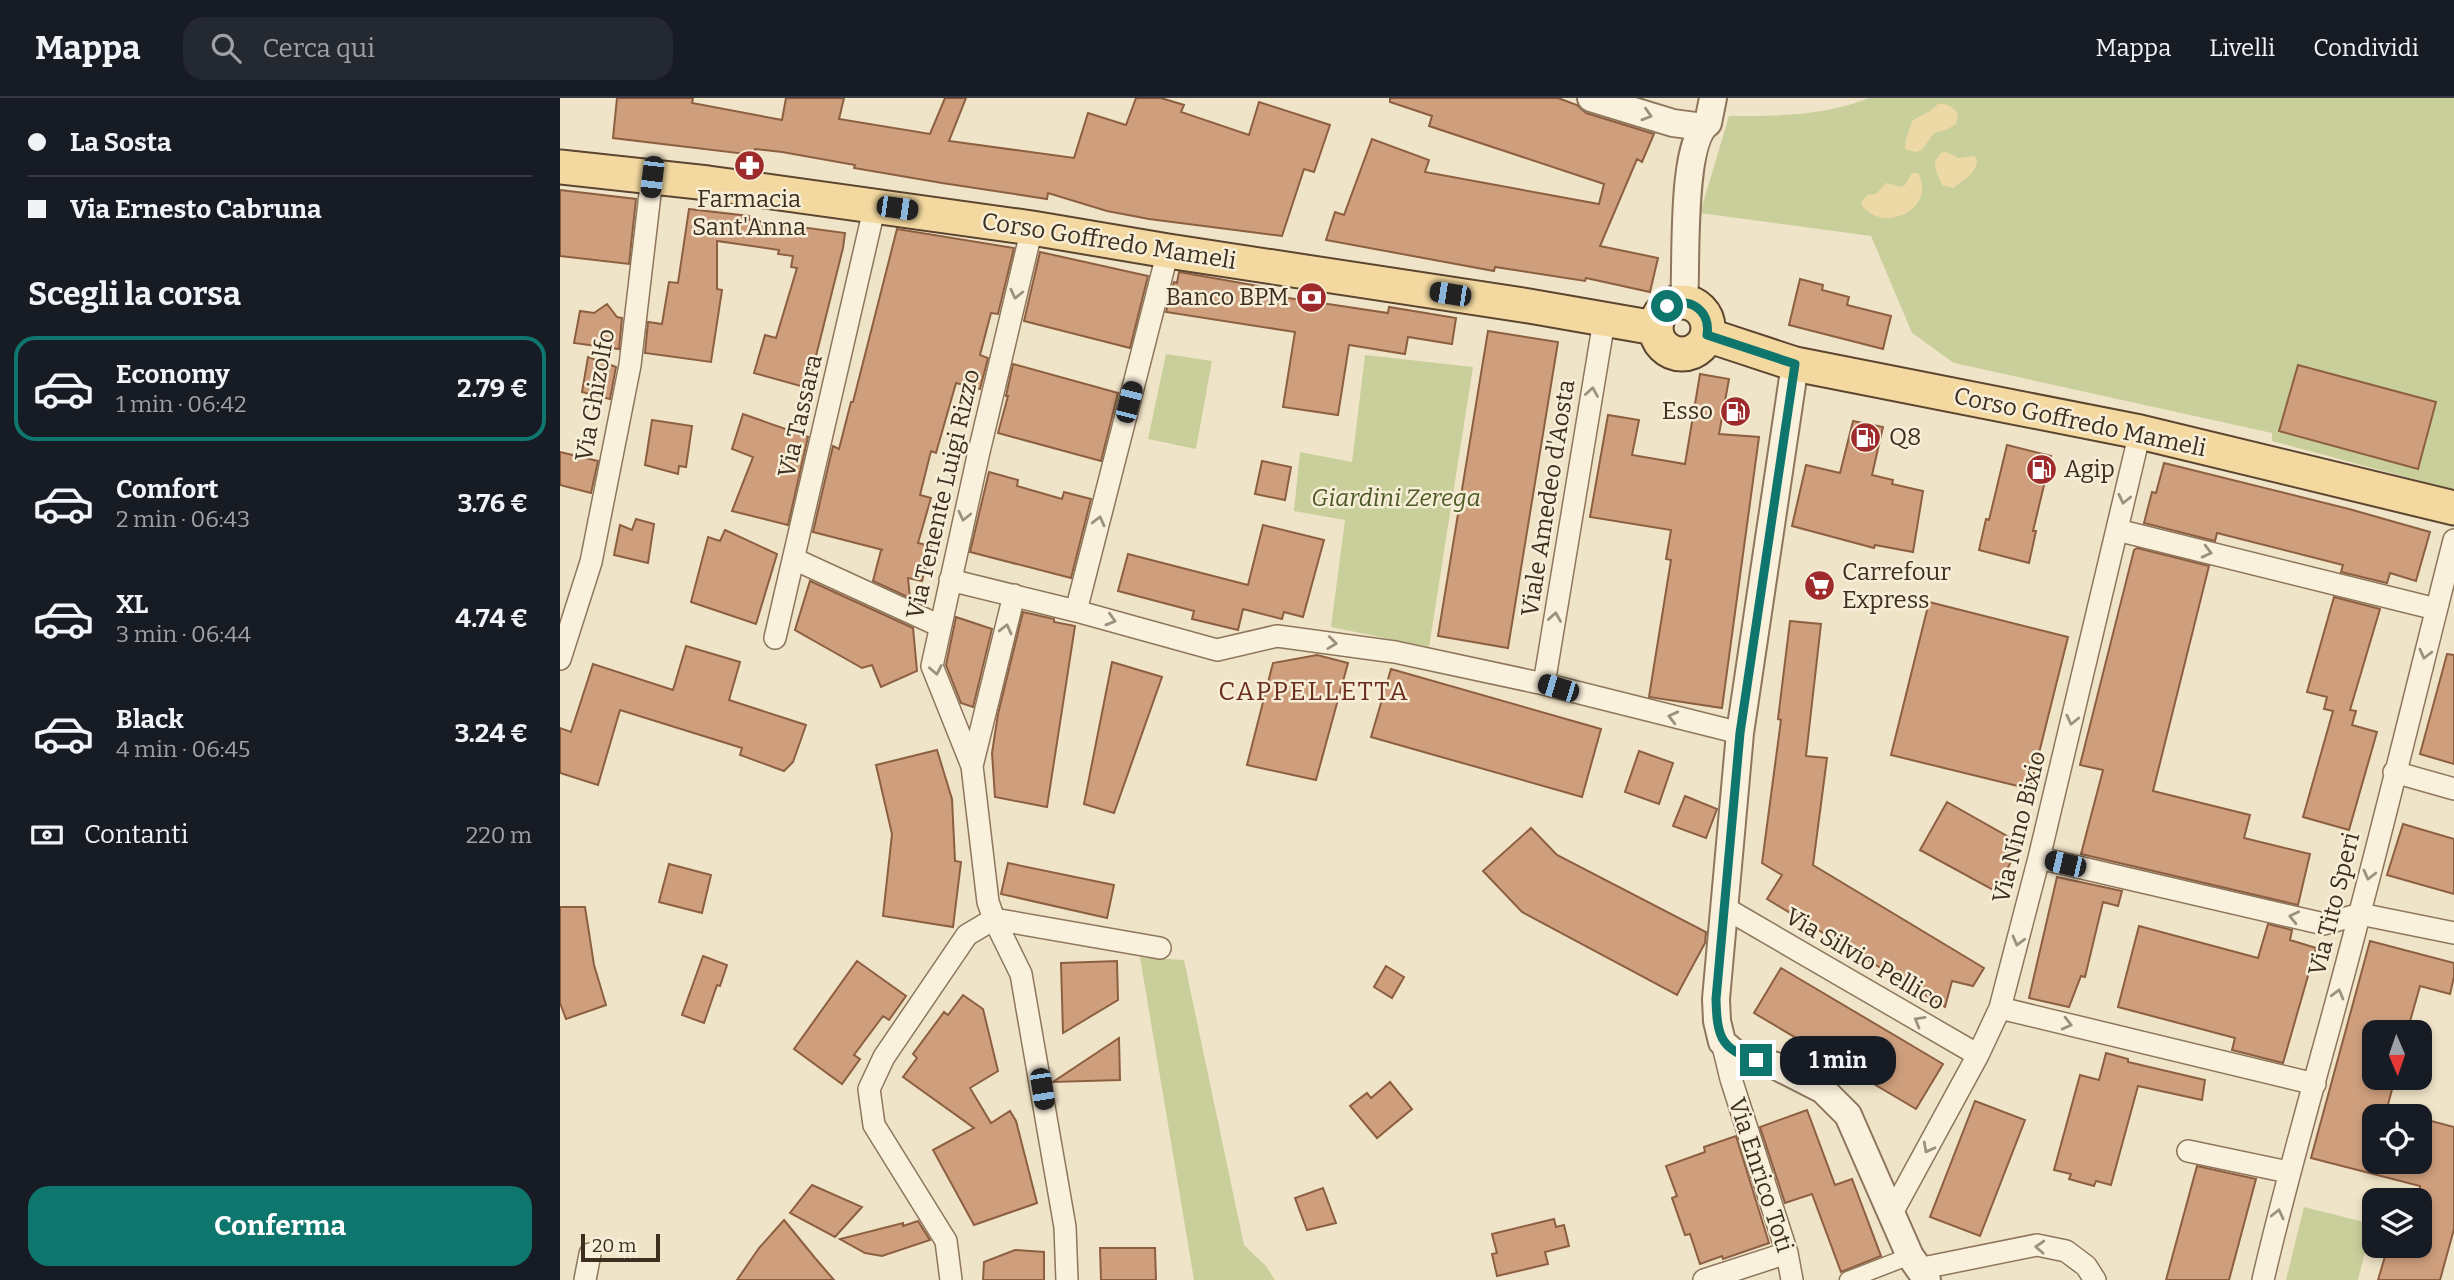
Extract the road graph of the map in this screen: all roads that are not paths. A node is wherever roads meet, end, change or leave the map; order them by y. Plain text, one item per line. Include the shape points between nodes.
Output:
1 (1591, 98) edge
2 (1708, 116) edge
3 (560, 167) edge
4 (652, 177) junction
5 (875, 205) junction
6 (1032, 228) junction
7 (1168, 251) junction
8 (1684, 302) junction
9 (1604, 321) junction
10 (1655, 328) junction
11 (1707, 335) junction
12 (1795, 364) junction
13 (2140, 432) junction
14 (2454, 508) edge
15 (2117, 530) junction
16 (2454, 541) edge
17 (794, 559) junction
18 (950, 580) junction
19 (1014, 595) junction
20 (2436, 609) junction
21 (1076, 611) junction
22 (940, 626) junction
23 (775, 638) dead end
24 (560, 659) edge
25 (1544, 684) junction
26 (1740, 733) junction
27 (972, 766) junction
28 (2395, 772) junction
29 (2454, 789) edge
30 (2039, 858) junction
31 (1725, 908) junction
32 (2360, 914) junction
33 (993, 919) junction
34 (2454, 933) edge
35 (1160, 948) dead end
36 (2000, 1008) junction
37 (1722, 1042) junction
38 (1978, 1055) junction
39 (2315, 1084) junction
40 (2188, 1151) dead end
41 (2288, 1172) junction
42 (1892, 1213) junction
43 (1787, 1253) junction
44 (590, 1254) dead end
45 (1918, 1269) edge
46 (584, 1280) edge
47 (951, 1280) edge
48 (1067, 1280) edge
49 (1704, 1280) edge
50 (1792, 1280) edge
51 (1848, 1280) edge
52 (2095, 1280) edge
53 (2263, 1280) edge

1 -> 2 street via 1673,123
2 - 8 street via 1693,155 1685,210
3 - 4 main road, Corso Goffredo Mameli
4 - 5 main road, Corso Goffredo Mameli
4 - 24 street, Via Ghizolfo via 627,378 591,562
5 - 6 main road, Corso Goffredo Mameli
5 - 17 street, Via Tassara
6 - 7 main road, Corso Goffredo Mameli
6 -> 18 street, Via Tenente Luigi Rizzo
7 - 9 main road, Corso Goffredo Mameli
21 -> 7 street
8 - 10 main road via 1675,302 1661,312
8 - 11 main road via 1703,313
9 - 10 main road, Corso Goffredo Mameli
25 -> 9 street, Viale Amedeo d'Aosta
10 - 11 main road via 1660,344 1674,354 1698,349
11 - 12 main road, Corso Goffredo Mameli
12 - 13 main road, Corso Goffredo Mameli
12 - 26 street, Via Enrico Toti
13 - 14 main road, Corso Goffredo Mameli
13 -> 15 street, Via Nino Bixio
15 -> 20 street
15 -> 30 street, Via Nino Bixio
16 - 20 street, Via Tito Speri
17 - 22 street
17 - 23 street, Via Tassara
18 - 19 street
18 - 22 street, Via Tenente Luigi Rizzo
19 - 21 street
27 -> 19 street, Via Tenente Luigi Rizzo
20 -> 28 street, Via Tito Speri
21 -> 25 street via 1217,650 1277,636 1395,652
22 -> 27 street, Via Tenente Luigi Rizzo via 932,666
26 -> 25 street
26 - 31 street, Via Enrico Toti
27 - 33 street, Via Tenente Luigi Rizzo
28 - 29 street
28 -> 32 street, Via Tito Speri
32 -> 30 street via 2324,924
30 -> 36 street, Via Nino Bixio
31 - 37 street, Via Enrico Toti via 1716,999
38 -> 31 street, Via Silvio Pellico
32 - 34 street
39 -> 32 street, Via Tito Speri
33 - 35 street
33 - 47 street via 967,935 884,1057 869,1089 874,1125 946,1241
33 - 48 street, Via Tenente Luigi Rizzo via 1021,974 1065,1227
36 - 38 street, Via Nino Bixio
36 -> 39 street
37 - 42 street via 1737,1055 1776,1066 1823,1090 1848,1115
37 - 43 street, Via Enrico Toti
38 -> 42 street, Via Nino Bixio
39 - 41 street, Via Tito Speri
40 - 41 street
53 -> 41 street, Via Tito Speri
42 - 45 street
43 - 49 street
43 - 50 street, Via Enrico Toti
44 - 46 street
45 - 51 street
52 -> 45 street via 2086,1266 2066,1251 2037,1245

